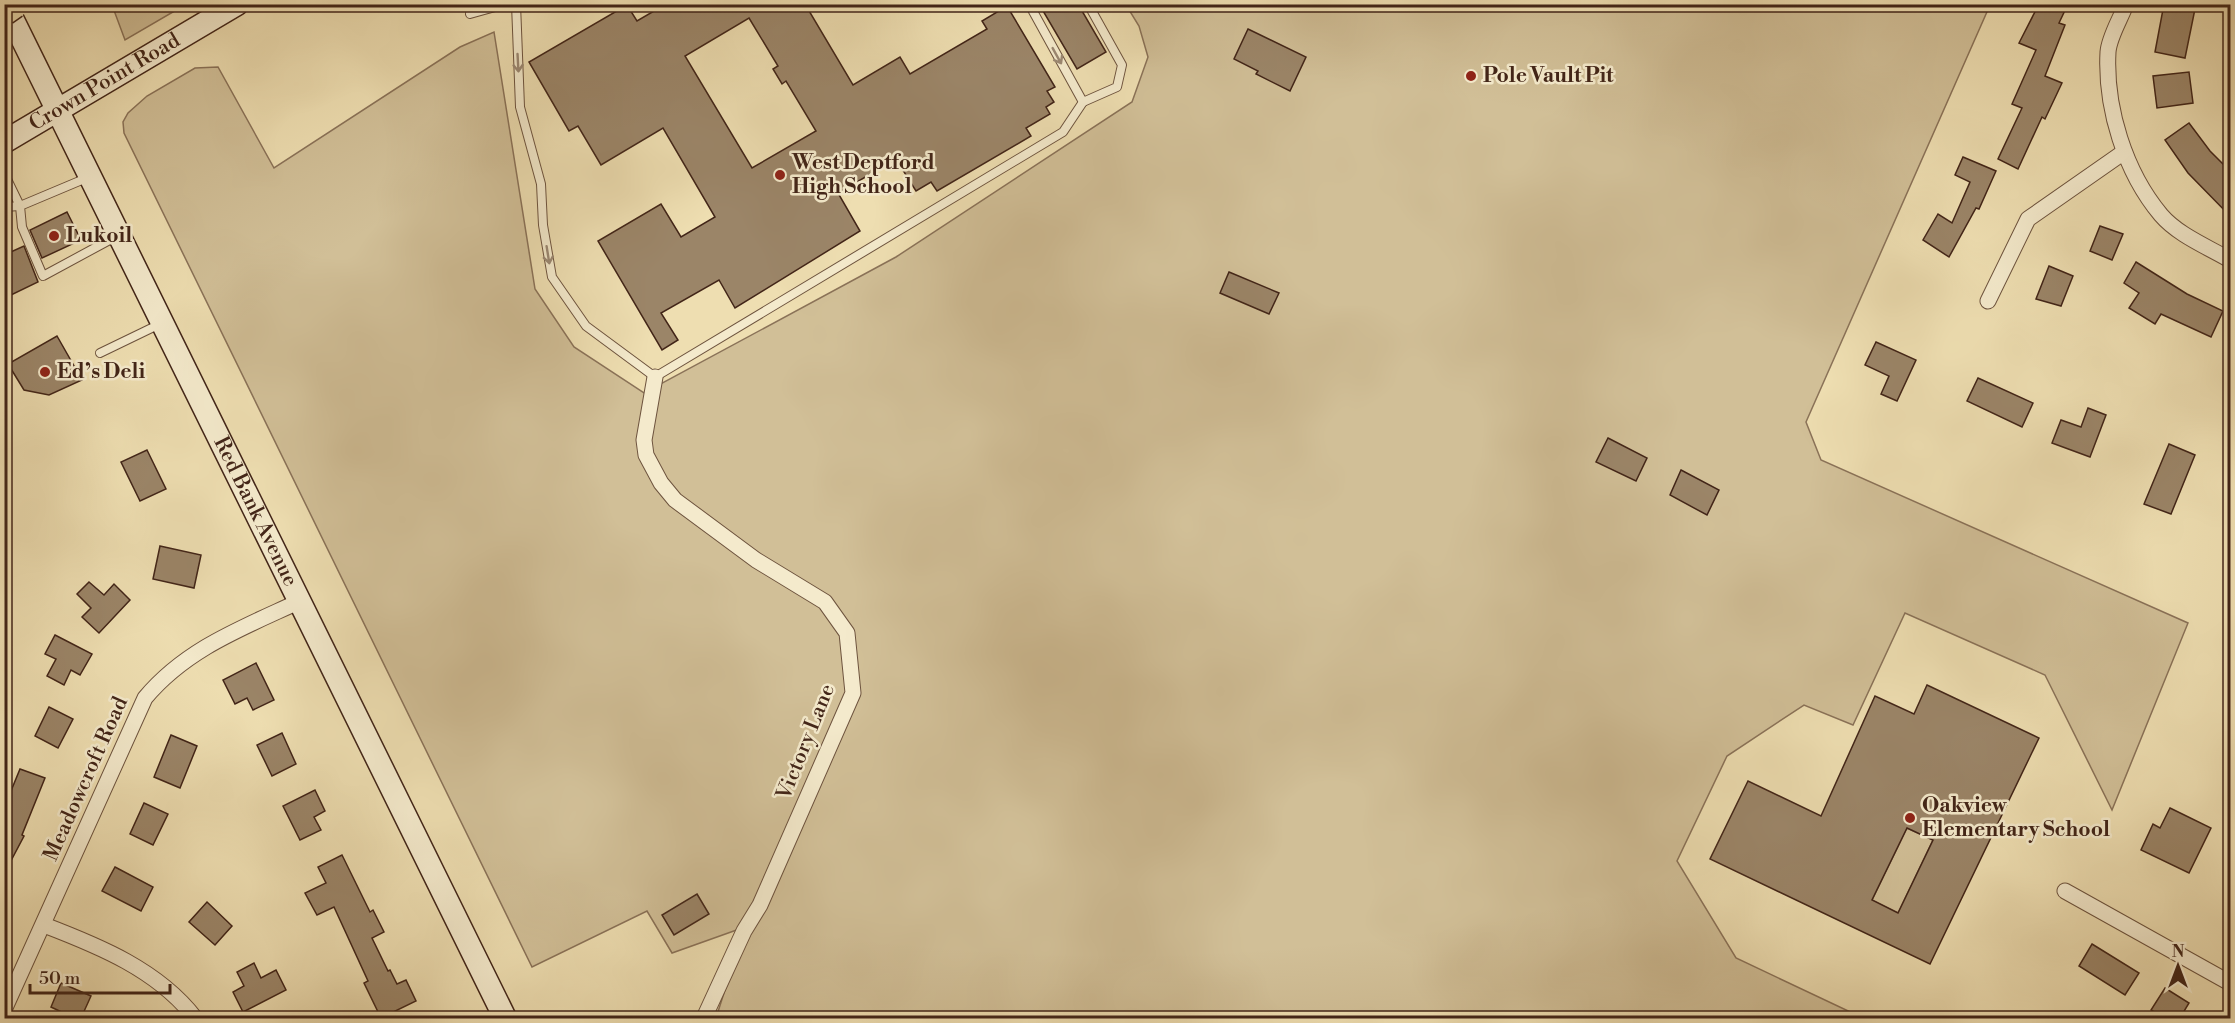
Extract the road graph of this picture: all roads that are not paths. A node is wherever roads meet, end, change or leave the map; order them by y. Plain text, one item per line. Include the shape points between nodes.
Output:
1 (5, 4) edge
2 (14, 4) edge
3 (237, 4) edge
4 (506, 4) edge
5 (516, 4) edge
6 (1029, 4) edge
7 (1088, 4) edge
8 (2126, 4) edge
9 (4, 11) edge
10 (470, 14) dead end
11 (1083, 102) junction
12 (59, 111) junction
13 (4, 142) edge
14 (2124, 152) junction
15 (4, 173) edge
16 (90, 177) junction
17 (20, 206) junction
18 (4, 207) edge
19 (118, 235) junction
20 (2230, 260) edge
21 (1988, 301) dead end
22 (162, 323) junction
23 (100, 353) dead end
24 (655, 378) junction
25 (298, 602) junction
26 (2065, 891) dead end
27 (44, 925) junction
28 (2230, 983) edge
29 (4, 1010) edge
30 (195, 1018) edge
31 (505, 1018) edge
32 (704, 1018) edge

1 - 12 street, Red Bank Avenue
2 - 9 highway, bridge
3 - 12 street, Crown Point Road
4 - 10 lane
5 -> 24 lane via 520,107 541,184 552,277 586,326
6 -> 11 lane
7 - 11 lane via 1122,64 1117,87
8 - 14 street via 2108,50 2112,101
11 - 24 lane via 1063,132
12 - 13 street, Crown Point Road
12 - 16 street, Red Bank Avenue
14 - 20 street via 2162,216 2184,234
14 - 21 street via 2028,219
15 - 17 lane
16 - 17 lane
16 - 19 street, Red Bank Avenue
17 - 18 lane
17 - 19 lane via 22,227 43,276
19 - 22 street, Red Bank Avenue
22 - 23 lane
22 - 25 street, Red Bank Avenue
24 - 32 street, Victory Lane via 644,440 646,455 662,483 675,500 756,560 825,602 847,633 853,693 760,905
25 - 27 street, Meadowcroft Road via 204,646 162,678 146,698
25 - 31 street, Red Bank Avenue
26 - 28 street
27 - 29 street, Meadowcroft Road
27 - 30 street via 92,944 149,975

